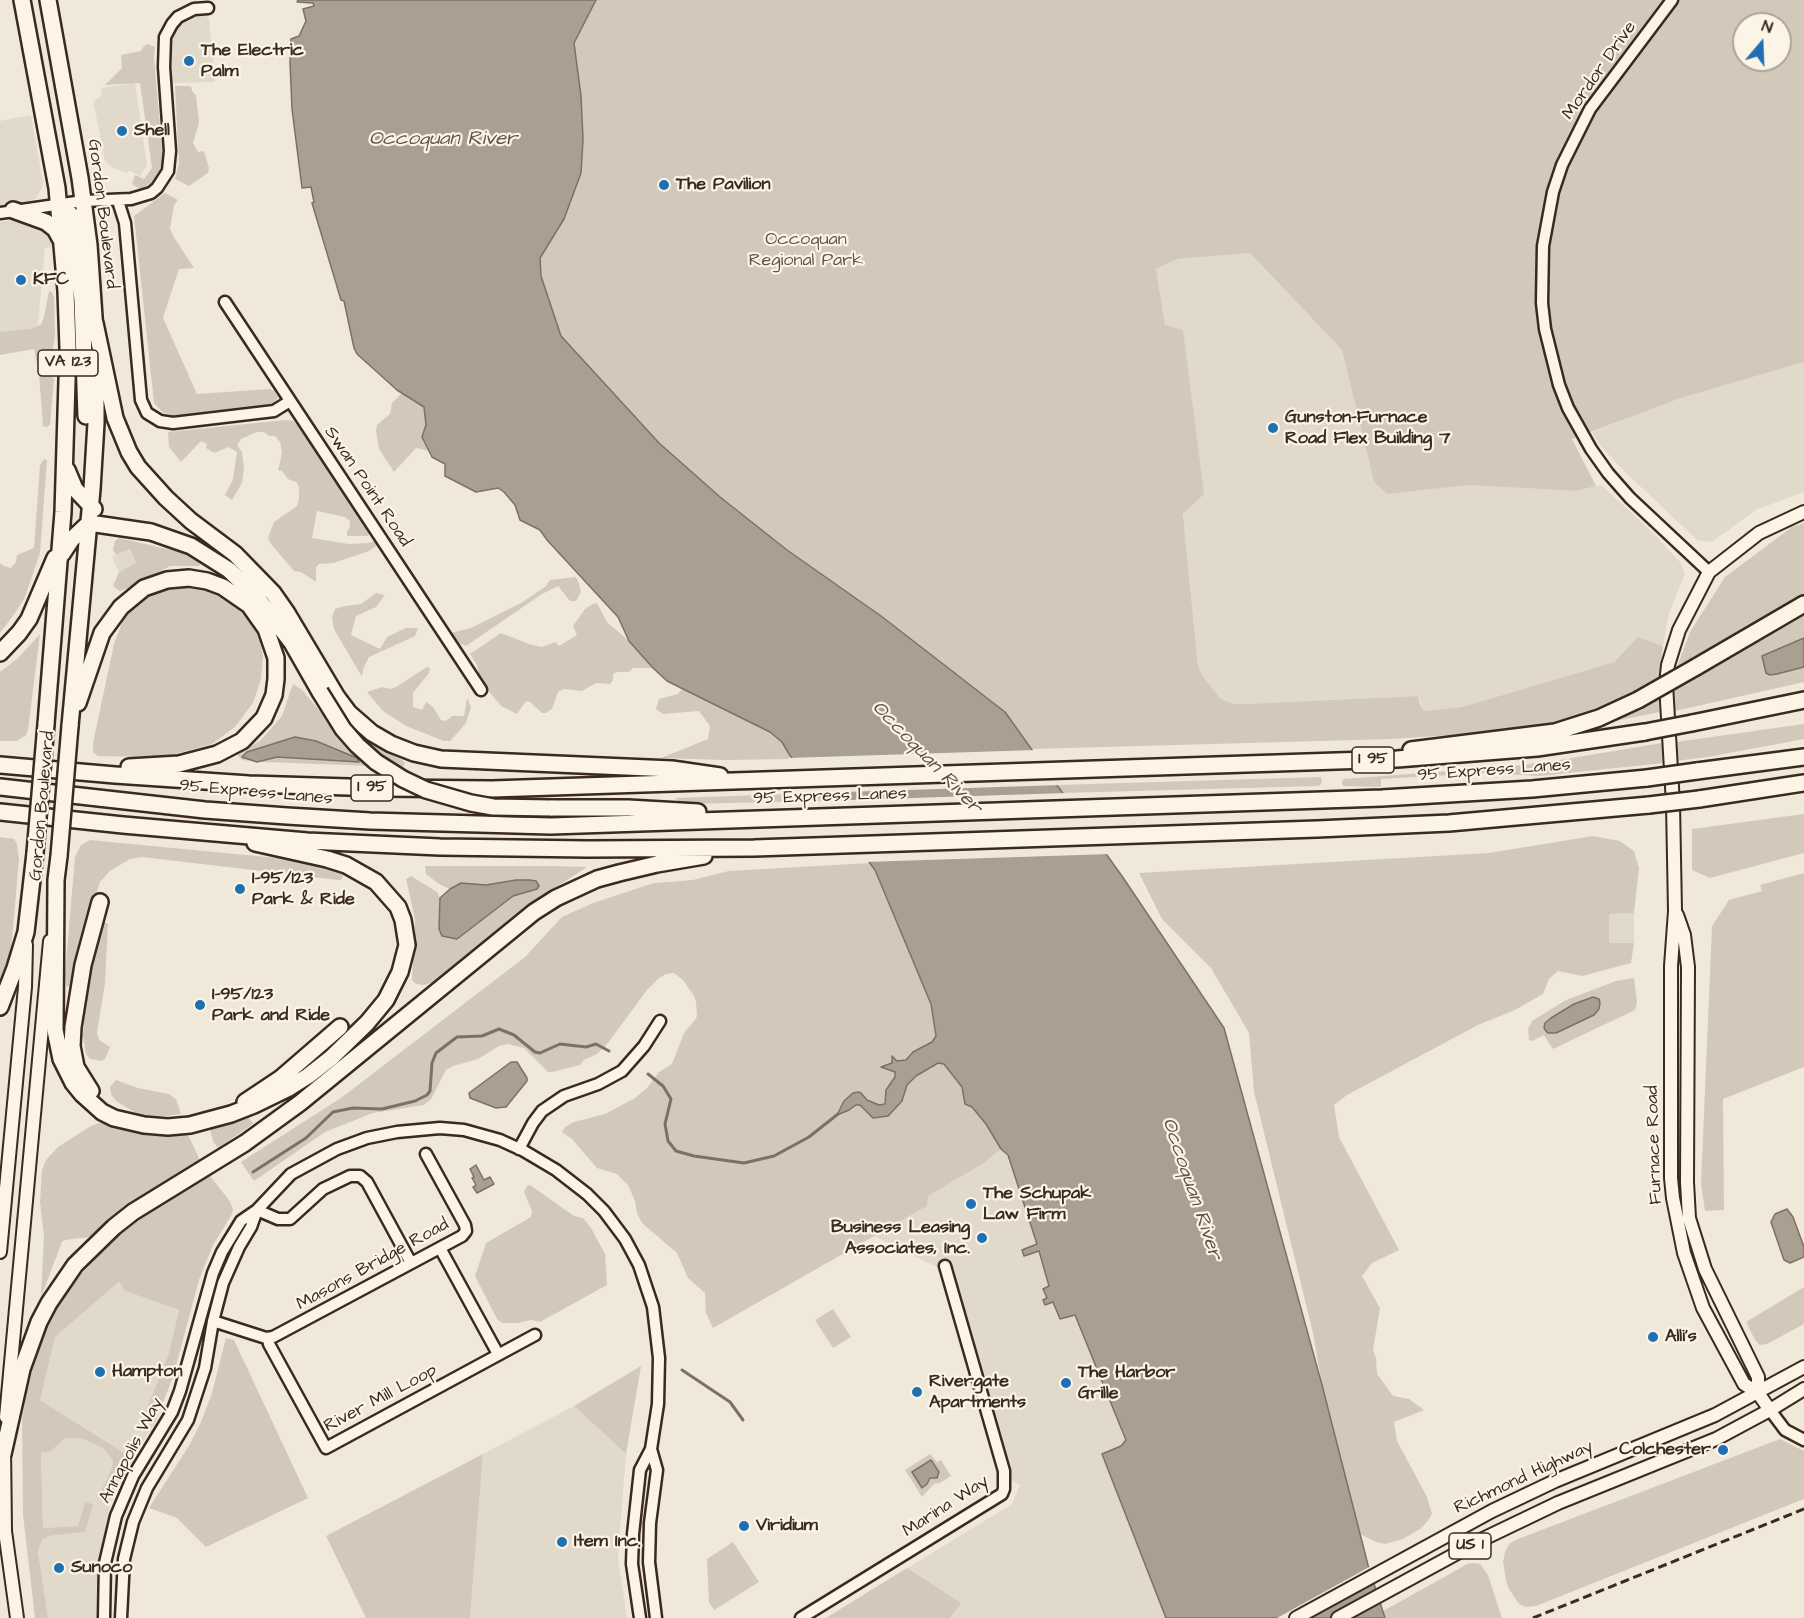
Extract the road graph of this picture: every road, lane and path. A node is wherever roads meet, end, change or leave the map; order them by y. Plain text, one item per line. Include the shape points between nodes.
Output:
1 (22, 0) edge
2 (48, 0) edge
3 (1671, 0) edge
4 (208, 8) dead end
5 (83, 201) junction
6 (118, 201) junction
7 (60, 204) junction
8 (6, 212) edge
9 (63, 245) junction
10 (225, 302) dead end
11 (95, 323) junction
12 (290, 401) junction
13 (65, 464) junction
14 (92, 489) junction
15 (90, 505) junction
16 (1804, 512) edge
17 (89, 523) junction
18 (111, 526) junction
19 (60, 551) junction
20 (1709, 572) junction
21 (1804, 604) edge
22 (0, 653) edge
23 (481, 690) dead end
24 (1804, 700) edge
25 (70, 726) junction
26 (1804, 757) edge
27 (1352, 761) junction
28 (0, 764) edge
29 (744, 780) junction
30 (1804, 783) edge
31 (0, 787) edge
32 (1736, 794) junction
33 (1804, 794) edge
34 (0, 812) edge
35 (779, 818) junction
36 (224, 834) junction
37 (754, 848) junction
38 (56, 880) junction
39 (100, 902) dead end
40 (1675, 911) junction
41 (26, 932) junction
42 (0, 1007) edge
43 (660, 1021) dead end
44 (340, 1027) dead end
45 (231, 1114) junction
46 (144, 1125) junction
47 (519, 1149) junction
48 (1687, 1152) junction
49 (1671, 1153) junction
50 (426, 1154) dead end
51 (257, 1210) junction
52 (440, 1248) junction
53 (0, 1252) edge
54 (411, 1263) junction
55 (945, 1266) dead end
56 (213, 1321) junction
57 (535, 1335) dead end
58 (268, 1338) junction
59 (498, 1354) junction
60 (1804, 1367) edge
61 (1804, 1389) edge
62 (1758, 1393) junction
63 (1770, 1410) junction
64 (1804, 1440) edge
65 (651, 1449) junction
66 (3, 1454) junction
67 (116, 1516) junction
68 (133, 1522) junction
69 (17, 1618) edge
70 (104, 1618) edge
71 (121, 1618) edge
72 (640, 1618) edge
73 (656, 1618) edge
74 (801, 1618) edge
75 (1296, 1618) edge
76 (1338, 1618) edge

1 - 7 highway, Gordon Boulevard / VA 123
2 - 5 highway, Gordon Boulevard / VA 123
3 - 20 street, Mordor Drive via 1590,109 1562,165 1543,246 1542,303 1559,385 1591,449 1623,491
4 - 6 street via 194,9 178,17 165,37 168,171 151,193
5 - 6 street
5 - 7 street
5 - 11 highway, Gordon Boulevard / VA 123
6 - 12 street via 125,223 141,400 147,413 173,423 274,411
7 - 8 street
7 - 9 highway, Gordon Boulevard / VA 123
7 - 14 highway via 73,217 77,249 87,474
8 - 9 highway via 46,222
9 - 13 highway, Gordon Boulevard / VA 123 via 68,348
10 - 12 street, Swan Point Road
11 - 14 highway, Gordon Boulevard / VA 123
11 - 29 highway via 115,418 138,467 166,498 235,554 266,586 336,696 372,733 414,753 441,759 678,769
12 - 23 street, Swan Point Road
13 - 15 highway via 72,483
13 - 19 highway, Gordon Boulevard / VA 123
14 - 15 highway, Gordon Boulevard / VA 123
15 - 17 highway, Gordon Boulevard / VA 123
15 - 18 highway
16 - 20 main road, Furnace Road via 1759,533
17 - 18 highway
17 - 19 highway
17 - 25 highway, Gordon Boulevard / VA 123
18 - 35 highway, bridge via 171,538 229,570 275,619 343,729 357,745 376,762 426,790 493,807 640,809
19 - 22 highway via 20,633
19 - 41 highway, Gordon Boulevard / VA 123, bridge
20 - 40 main road, Furnace Road via 1678,634 1666,684
21 - 27 highway, bridge via 1638,700 1599,718 1555,732 1435,746
24 - 27 highway, I 95, bridge via 1645,732 1537,748
25 - 28 highway via 102,633 121,607 144,588 181,578 207,581 244,600 266,629 276,658 273,695 264,718 253,732 230,749 154,767
25 - 38 highway, Gordon Boulevard / VA 123, bridge
26 - 35 highway, 95 Express Lanes, bridge via 1647,778 1423,796
27 - 29 highway, I 95
28 - 29 highway, I 95 via 194,781 382,788 492,789
30 - 32 highway
31 - 35 highway, 95 Express Lanes via 205,810 381,822 551,826
32 - 33 highway
32 - 37 highway, bridge via 1649,806 1449,823
34 - 36 highway
36 - 37 highway via 440,847
36 - 45 highway via 327,859 376,882 398,907 407,945 390,993 347,1043 289,1088
37 - 66 highway via 629,870 597,879 556,898 300,1103 114,1227 95,1243 60,1285 39,1322 25,1359
38 - 46 highway via 55,1030 61,1059 73,1083 93,1105 114,1118
38 - 66 main road, Gordon Boulevard / VA 123
39 - 46 highway via 83,965 73,1027 76,1067 93,1093
40 - 48 main road, Furnace Road via 1684,935 1688,967
40 - 49 main road, Furnace Road via 1671,966
41 - 42 highway
41 - 53 main road, Gordon Boulevard / VA 123 via 25,987
43 - 47 street via 622,1071 564,1096 543,1111
44 - 45 highway via 282,1078
45 - 46 highway via 168,1127
47 - 51 street, Annapolis Way via 452,1128 412,1129 367,1138 330,1152 291,1174
47 - 65 street, Annapolis Way via 556,1170 596,1202 625,1239 639,1265 653,1307 659,1358
48 - 49 main road
48 - 62 main road, Furnace Road via 1688,1204 1695,1242 1719,1301 1758,1377
49 - 62 main road, Furnace Road via 1675,1211 1695,1288 1743,1382
50 - 52 street, Masons Bridge Road via 466,1229 462,1236
51 - 54 street via 278,1220 291,1219 323,1189 353,1175 360,1176 367,1182
51 - 56 street, Annapolis Way via 226,1273
51 - 67 street, Annapolis Way via 241,1221 222,1252 172,1412 134,1476
52 - 54 street, Masons Bridge Road
52 - 59 street
54 - 58 street, Masons Bridge Road
55 - 74 street, Marina Way via 1004,1472 1002,1494
56 - 58 street
56 - 68 street, Annapolis Way via 205,1368 188,1420 147,1488
57 - 59 street, River Mill Loop
58 - 59 street, River Mill Loop via 326,1448
60 - 62 main road, Richmond Highway / US 1
61 - 63 main road, Richmond Highway / US 1
62 - 63 main road, Furnace Road
62 - 75 main road, Richmond Highway / US 1 via 1688,1428 1513,1500
63 - 64 street, Furnace Road via 1780,1425
63 - 76 main road, Richmond Highway / US 1 via 1688,1452 1547,1508
65 - 72 street, Annapolis Way via 640,1470 633,1534 633,1571
65 - 73 street, Annapolis Way via 657,1470 649,1562
66 - 69 main road, Gordon Boulevard / VA 123 via 6,1531
67 - 68 street
67 - 70 street, Annapolis Way via 105,1563
68 - 71 street, Annapolis Way via 124,1559

